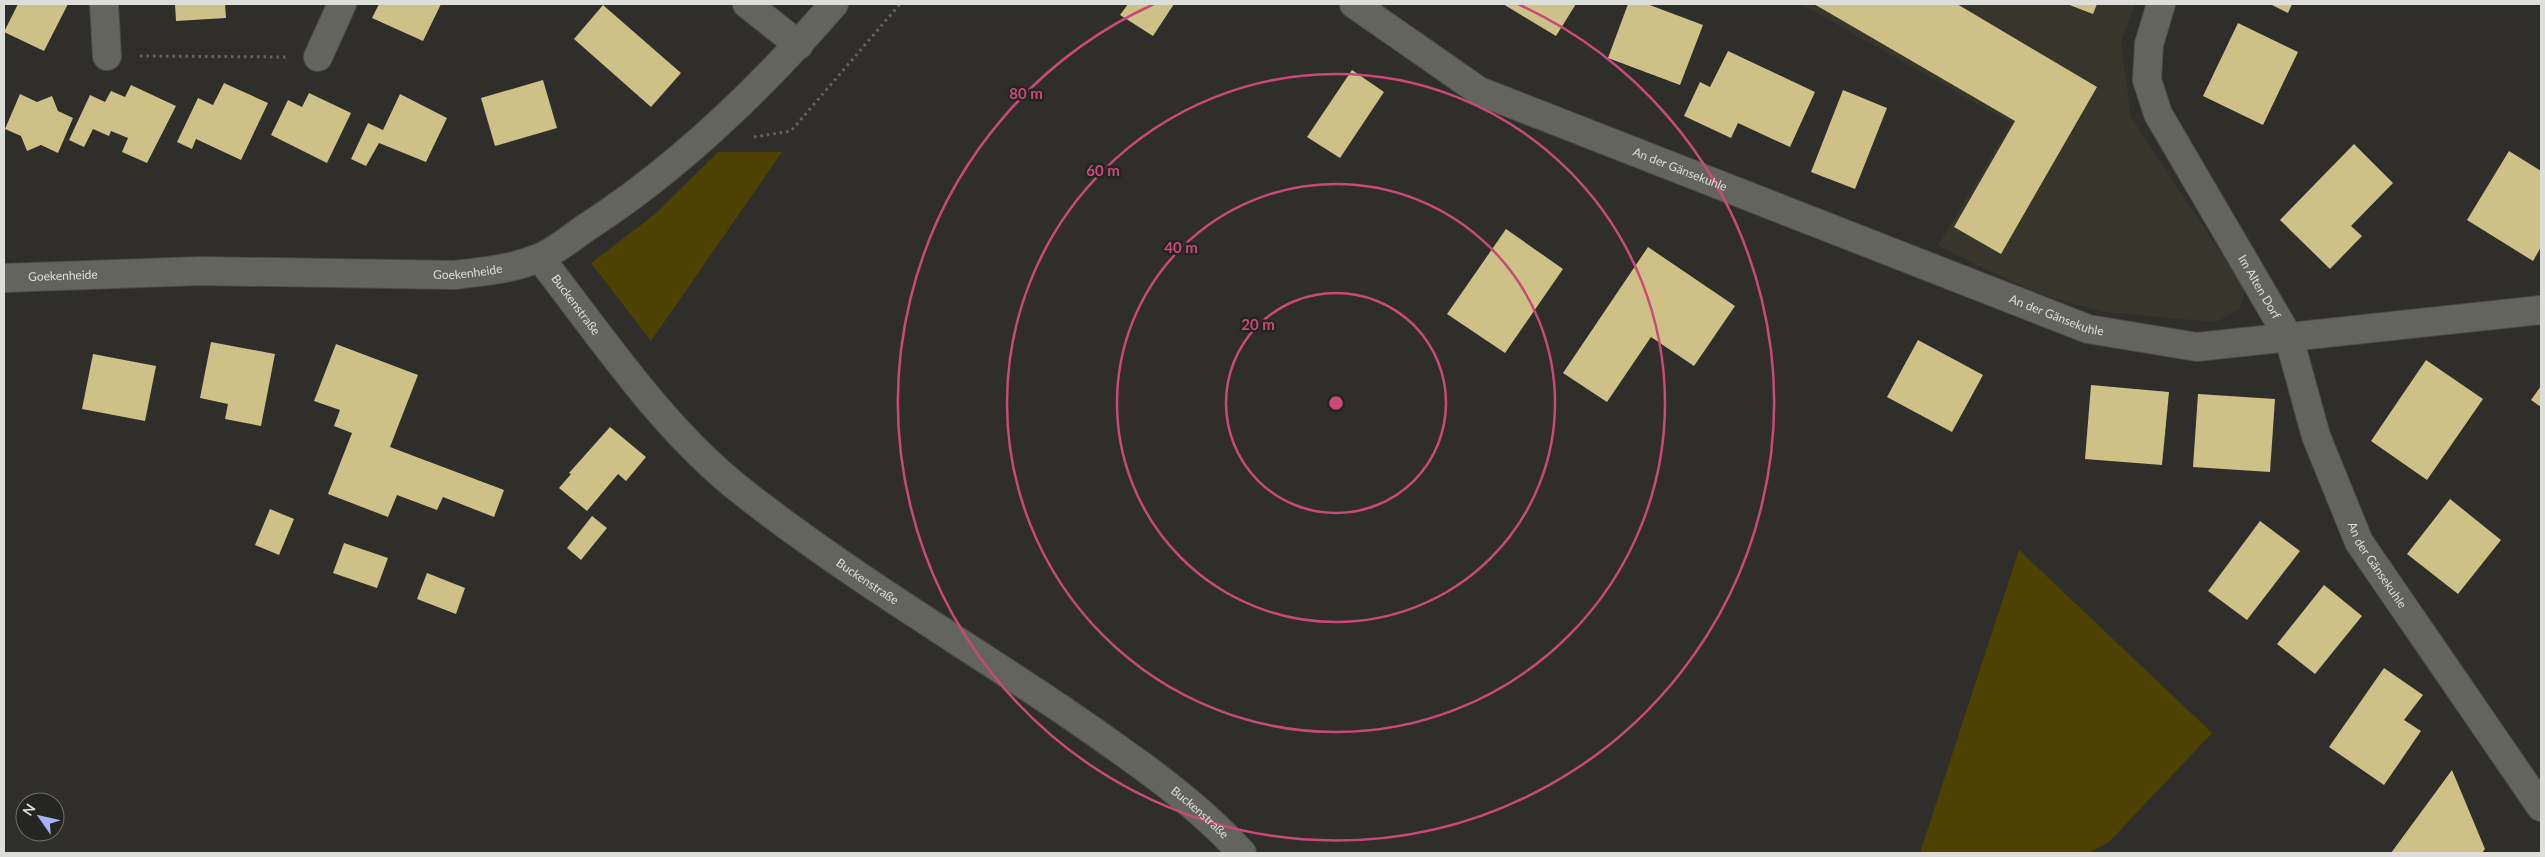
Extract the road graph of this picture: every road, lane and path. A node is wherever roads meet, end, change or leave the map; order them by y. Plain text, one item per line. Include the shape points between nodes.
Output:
1 (104, 4) edge
2 (342, 4) edge
3 (747, 4) edge
4 (834, 4) edge
5 (900, 4) edge
6 (1354, 4) edge
7 (2162, 4) edge
8 (798, 45) junction
9 (107, 56) joint
10 (318, 57) joint
11 (752, 137) dead end
12 (540, 258) junction
13 (4, 278) edge
14 (2541, 310) edge
15 (2289, 338) junction
16 (2541, 807) edge
17 (1242, 853) edge

1 - 9 street
2 - 10 street
3 - 8 street
4 - 8 street, Goekenheide
5 - 11 path via 791,131
6 - 15 street, An der Gänsekuhle via 1479,91 2088,328 2197,347
7 - 15 street, Im Alten Dorf via 2149,44 2147,80 2158,114
8 - 12 street, Goekenheide via 694,147 616,209
9 - 10 path
12 - 13 street, Goekenheide via 493,270 454,275 200,271
12 - 17 street, Buckenstraße via 665,416 742,492 832,558 1141,764 1225,834
14 - 15 street
15 - 16 street, An der Gänsekuhle via 2316,436 2360,542

